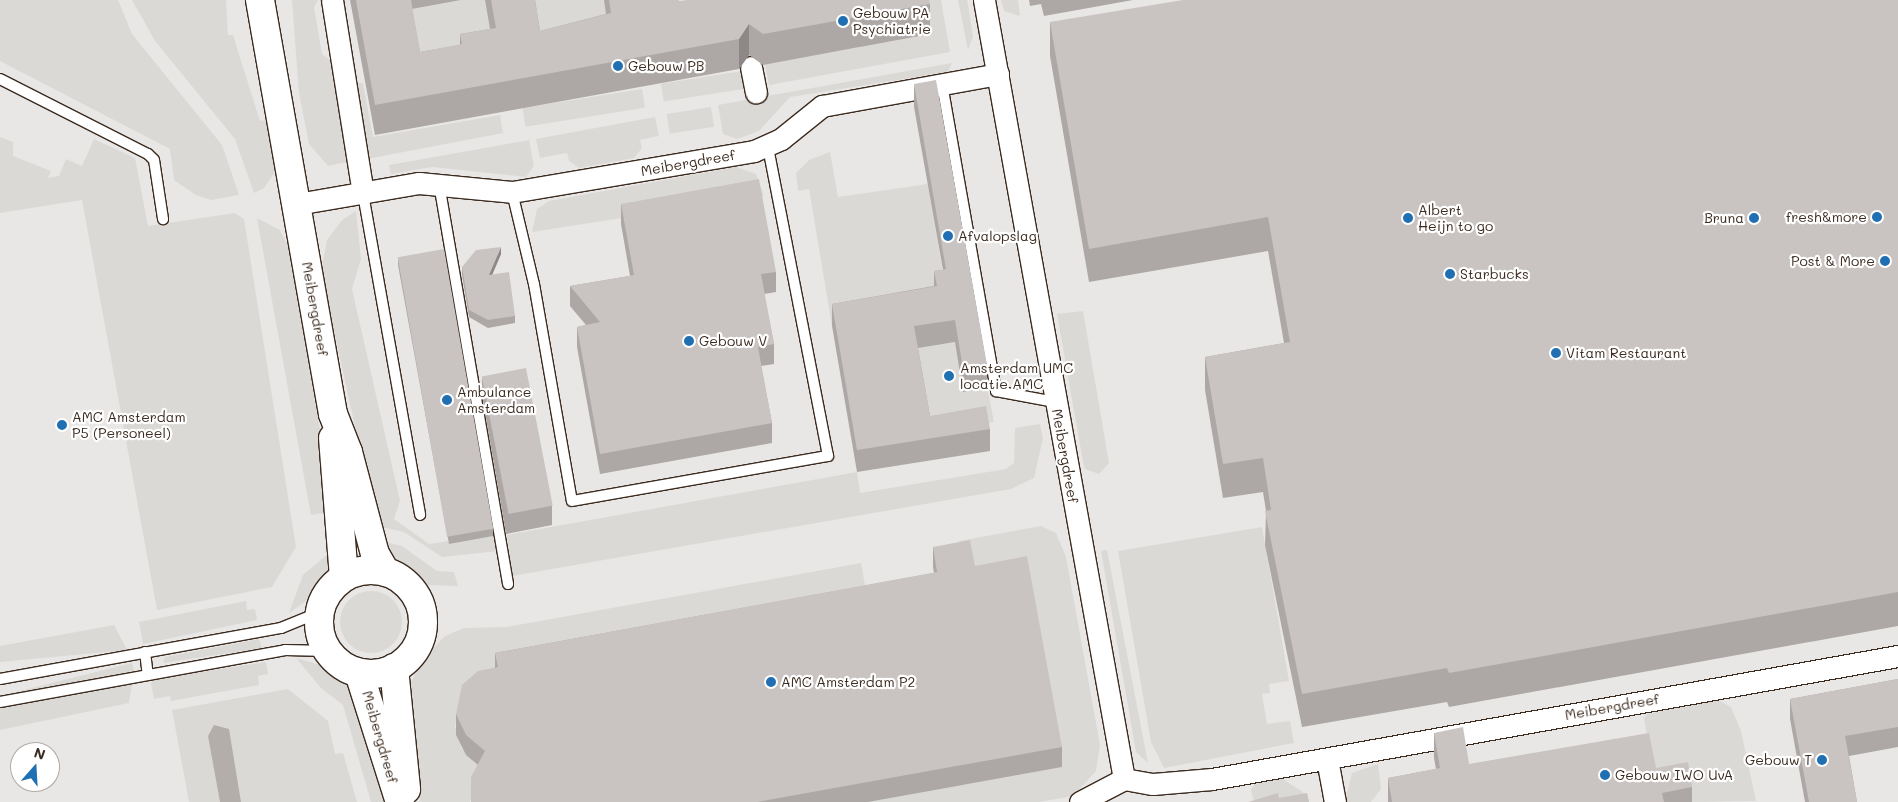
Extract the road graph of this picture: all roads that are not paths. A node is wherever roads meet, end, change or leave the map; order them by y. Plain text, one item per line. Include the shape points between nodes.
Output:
1 (260, 0) edge
2 (332, 0) edge
3 (984, 0) edge
4 (752, 67) dead end
5 (998, 74) junction
6 (0, 79) edge
7 (942, 84) junction
8 (756, 93) dead end
9 (768, 146) junction
10 (439, 183) junction
11 (512, 192) junction
12 (363, 194) junction
13 (297, 204) junction
14 (163, 219) dead end
15 (1056, 402) junction
16 (333, 414) junction
17 (420, 515) dead end
18 (385, 571) junction
19 (344, 577) junction
20 (508, 584) dead end
21 (320, 612) junction
22 (328, 651) junction
23 (145, 652) junction
24 (1898, 656) edge
25 (394, 668) junction
26 (359, 672) junction
27 (148, 675) junction
28 (0, 680) edge
29 (0, 702) edge
30 (1327, 759) junction
31 (1124, 779) junction
32 (400, 802) edge
33 (407, 802) edge
34 (1080, 802) edge
35 (1334, 802) edge

1 - 13 street, Meibergdreef
2 - 12 street
3 - 5 street, Meibergdreef
4 - 8 street
5 - 7 street, Meibergdreef
5 - 15 street, Meibergdreef
6 - 14 lane via 148,154 154,160
7 - 9 street, Meibergdreef via 822,106
7 - 15 lane via 996,391
9 - 11 street, Meibergdreef
9 - 11 lane via 828,456 572,501 534,284
10 - 11 street, Meibergdreef
10 - 12 street, Meibergdreef
10 - 20 lane
12 - 13 street, Meibergdreef
12 - 17 lane
13 - 16 street, Meibergdreef
15 - 31 street, Meibergdreef
16 - 18 street, Meibergdreef via 348,452 374,554
16 - 19 street, Meibergdreef
18 - 19 street via 357,572
18 - 25 street via 410,587 423,615 417,646
19 - 21 street via 333,586
21 - 22 street via 320,632
21 - 23 lane via 281,628
22 - 26 street
22 - 27 lane via 285,650
23 - 27 lane
23 - 28 lane
24 - 30 street, Meibergdreef
25 - 26 street
25 - 33 street, Meibergdreef
26 - 32 street, Meibergdreef
27 - 29 lane
30 - 31 street, Meibergdreef via 1175,782
30 - 35 street
31 - 34 street

